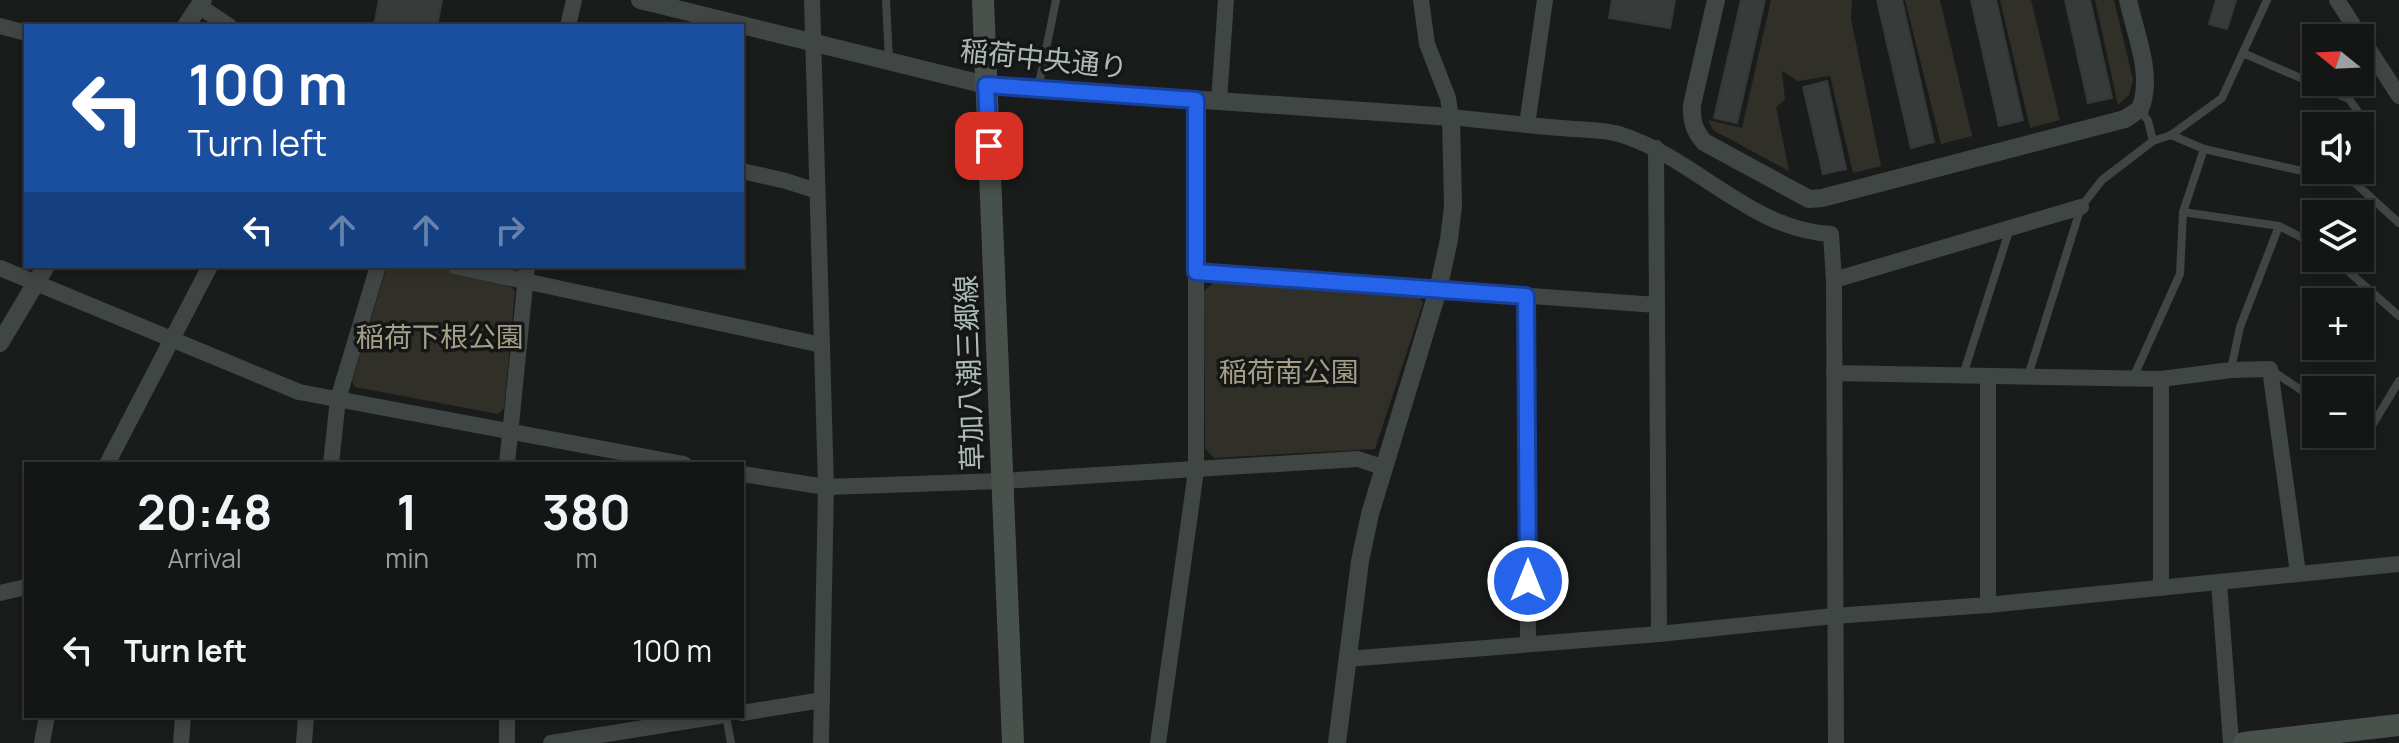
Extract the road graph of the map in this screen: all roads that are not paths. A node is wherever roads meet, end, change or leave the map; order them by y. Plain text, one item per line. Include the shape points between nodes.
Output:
1 (574, 0) edge
2 (640, 0) edge
3 (812, 0) edge
4 (886, 0) edge
5 (983, 0) edge
6 (1056, 0) edge
7 (1226, 0) edge
8 (1421, 0) edge
9 (1545, 0) edge
10 (1716, 0) edge
11 (2128, 0) edge
12 (2267, 0) edge
13 (2337, 0) edge
14 (201, 3) edge
15 (187, 24) edge
16 (227, 24) edge
17 (568, 24) edge
18 (737, 24) edge
19 (0, 26) edge
20 (744, 26) edge
21 (24, 32) edge
22 (814, 43) junction
23 (2243, 53) junction
24 (889, 61) junction
25 (986, 85) junction
26 (1038, 90) junction
27 (2399, 96) edge
28 (1196, 100) junction
29 (1219, 101) junction
30 (2140, 109) junction
31 (2357, 112) edge
32 (1451, 117) junction
33 (1527, 125) junction
34 (2171, 135) junction
35 (2153, 141) junction
36 (1656, 148) junction
37 (2204, 149) junction
38 (744, 171) edge
39 (2302, 171) edge
40 (2356, 184) edge
41 (817, 191) junction
42 (2081, 207) junction
43 (2183, 212) junction
44 (2399, 223) edge
45 (2279, 226) junction
46 (2010, 228) junction
47 (2302, 238) edge
48 (0, 268) edge
49 (45, 268) edge
50 (209, 268) edge
51 (377, 268) edge
52 (473, 268) edge
53 (1196, 272) junction
54 (2349, 272) edge
55 (526, 274) edge
56 (1834, 280) junction
57 (36, 284) junction
58 (1438, 290) junction
59 (1526, 296) junction
60 (1657, 305) junction
61 (2399, 316) edge
62 (173, 338) junction
63 (0, 343) edge
64 (822, 345) junction
65 (2270, 369) junction
66 (2231, 370) junction
67 (1834, 373) junction
68 (1963, 375) junction
69 (1988, 376) junction
70 (2027, 377) junction
71 (2132, 379) junction
72 (2161, 379) junction
73 (2399, 381) edge
74 (2302, 391) edge
75 (338, 399) junction
76 (2374, 422) edge
77 (509, 430) junction
78 (108, 462) edge
79 (331, 462) edge
80 (507, 462) edge
81 (665, 462) edge
82 (1382, 467) junction
83 (1196, 471) junction
84 (744, 474) edge
85 (1002, 481) junction
86 (826, 487) junction
87 (2399, 564) edge
88 (2298, 573) junction
89 (2219, 583) junction
90 (24, 587) edge
91 (2161, 588) junction
92 (0, 593) edge
93 (1988, 605) junction
94 (1834, 616) junction
95 (1659, 634) junction
96 (1528, 644) junction
97 (1347, 659) junction
98 (822, 700) junction
99 (744, 713) edge
100 (47, 718) edge
101 (183, 718) edge
102 (306, 718) edge
103 (507, 718) edge
104 (692, 718) edge
105 (726, 718) edge
106 (665, 720) edge
107 (2399, 725) edge
108 (42, 743) edge
109 (181, 743) edge
110 (304, 743) edge
111 (507, 743) edge
112 (551, 743) edge
113 (731, 743) edge
114 (821, 743) edge
115 (1013, 743) edge
116 (1158, 743) edge
117 (1337, 743) edge
118 (1836, 743) edge
119 (2231, 743) edge
120 (2244, 743) edge

1 - 17 street
2 - 18 street, 稲荷中央通り
3 - 22 street
4 - 24 lane
5 - 25 main road, 草加八潮三郷線
6 - 26 lane
7 - 29 street
8 - 32 street via 1427,44
9 - 33 street
10 - 30 street via 1692,105 1695,132 1704,142 1809,199 2125,119
11 - 30 street via 2145,74
12 - 23 lane
13 - 27 street
14 - 15 street
14 - 16 street
19 - 21 street
20 - 22 street, 稲荷中央通り
22 - 24 street, 稲荷中央通り
22 - 41 street
23 - 31 lane via 2349,99
23 - 34 lane via 2222,98
24 - 25 street, 稲荷中央通り
25 - 26 street, 稲荷中央通り
25 - 85 main road, 草加八潮三郷線
26 - 28 street, 稲荷中央通り
28 - 29 street, 稲荷中央通り
28 - 53 street
29 - 32 street, 稲荷中央通り
30 - 35 lane
32 - 33 street
32 - 58 street via 1453,206
33 - 36 street via 1619,133
34 - 35 lane
34 - 37 lane
35 - 42 lane via 2102,180
36 - 56 street via 1751,209 1811,233 1831,234
36 - 60 street
37 - 39 lane
37 - 43 lane
38 - 41 street
40 - 44 lane
41 - 64 street
42 - 46 street
42 - 70 lane
43 - 45 lane
43 - 71 lane via 2180,274
45 - 47 lane
45 - 66 lane via 2240,327
46 - 56 street
46 - 68 lane
48 - 57 street
49 - 57 street
50 - 62 street
51 - 75 street
52 - 55 street
53 - 58 street
53 - 83 street
54 - 61 lane
55 - 64 street
55 - 77 street
56 - 67 street
57 - 62 street
57 - 63 street
58 - 59 street
58 - 82 street
59 - 60 street
59 - 96 street
60 - 95 street
62 - 75 street via 299,392
62 - 78 street
64 - 86 street
65 - 66 street
65 - 74 lane
65 - 88 street
66 - 72 street
67 - 68 street
67 - 94 street
68 - 69 street
69 - 70 street
69 - 93 street
70 - 71 street
71 - 72 street
72 - 91 street
73 - 76 lane
75 - 77 street
75 - 79 street
77 - 80 street
77 - 81 street
82 - 83 street via 1358,459
82 - 97 street via 1360,561
83 - 85 street
83 - 116 street
84 - 86 street
85 - 86 street
85 - 115 main road, 草加八潮三郷線
86 - 98 street
87 - 88 street
88 - 89 street
89 - 91 street
89 - 119 street
90 - 92 street
91 - 93 street
93 - 94 street
94 - 95 street
94 - 118 street
95 - 96 street
96 - 97 street
97 - 117 street
98 - 99 street
98 - 114 street
100 - 108 street
101 - 109 street
102 - 110 street
103 - 111 street
104 - 106 street
105 - 113 lane
106 - 112 street
107 - 120 main road

